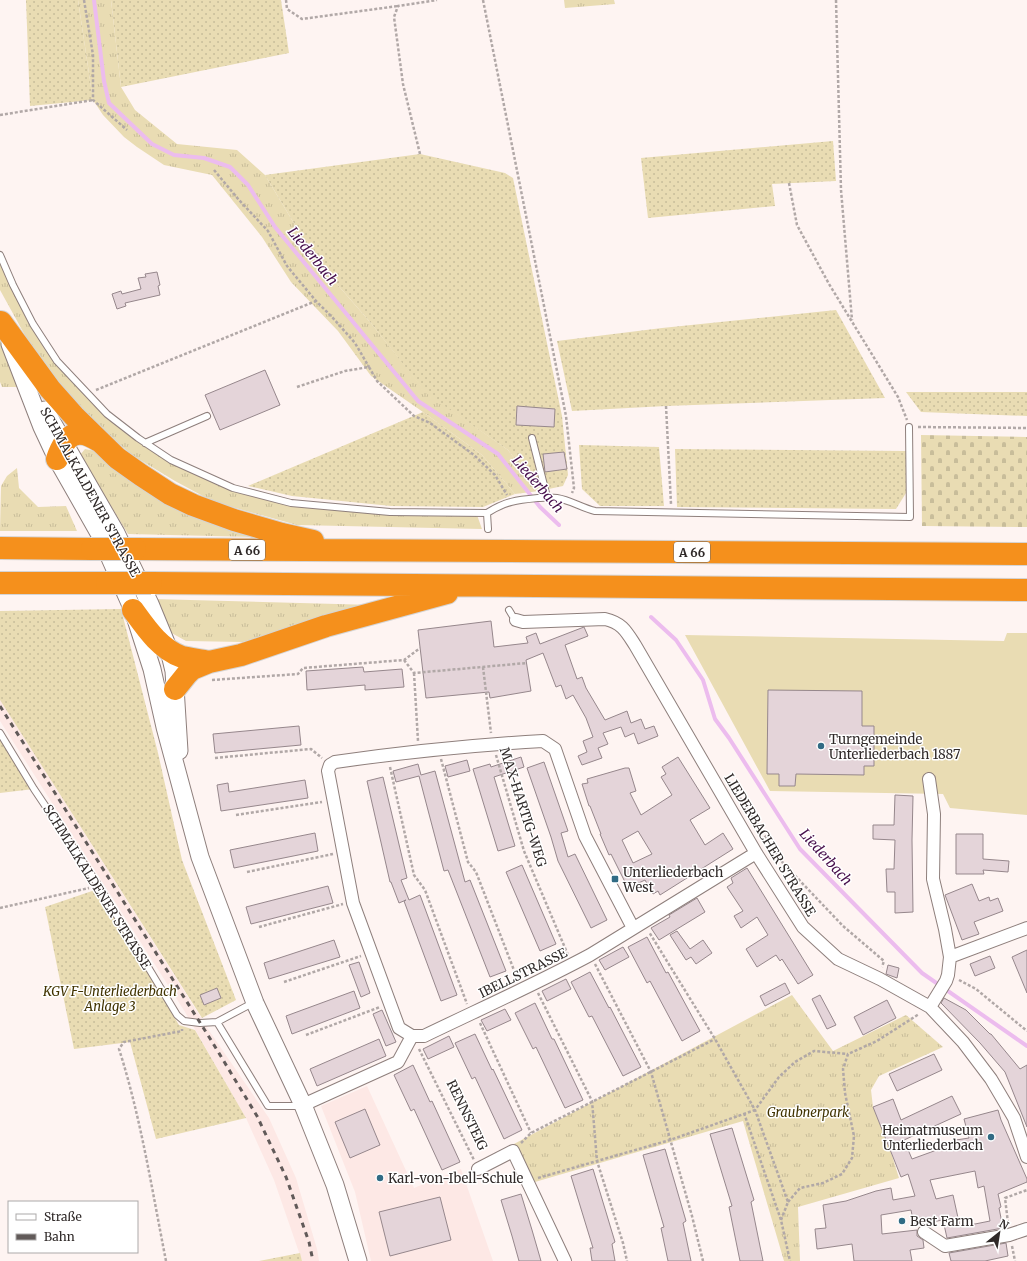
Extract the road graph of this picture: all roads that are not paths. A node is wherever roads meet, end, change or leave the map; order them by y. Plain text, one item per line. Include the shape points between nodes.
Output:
1 (0, 255) edge
2 (1, 320) edge
3 (207, 416) dead end
4 (909, 427) road end
5 (532, 438) dead end
6 (100, 442) junction
7 (145, 443) junction
8 (60, 451) junction
9 (545, 498) junction
10 (488, 513) junction
11 (488, 529) dead end
12 (0, 548) edge
13 (358, 550) junction
14 (1027, 554) edge
15 (0, 583) edge
16 (472, 586) junction
17 (1027, 590) edge
18 (133, 610) junction
19 (509, 610) dead end
20 (516, 620) joint
21 (169, 650) junction
22 (208, 671) junction
23 (175, 689) junction
24 (0, 733) edge
25 (929, 779) dead end
26 (182, 787) junction
27 (756, 853) junction
28 (638, 925) junction
29 (1027, 928) edge
30 (950, 957) junction
31 (255, 1003) junction
32 (930, 1007) junction
33 (217, 1022) junction
34 (412, 1036) junction
35 (302, 1106) junction
36 (1027, 1157) edge
37 (478, 1169) road end
38 (1027, 1229) edge
39 (924, 1232) dead end
40 (358, 1261) edge
41 (565, 1261) edge

1 - 7 lane via 32,324 57,361 107,414
2 - 6 highway via 50,389
2 - 8 main road, SCHMALKALDENER STRASSE
3 - 7 lane
4 - 9 lane via 910,517 595,511 569,501
5 - 9 lane
6 - 8 highway via 79,433 68,437
6 - 13 highway via 141,475 193,506 282,534
7 - 10 lane via 171,460 233,488 291,503 390,512
8 - 18 main road, SCHMALKALDENER STRASSE via 78,495 99,533
8 - 21 main road, SCHMALKALDENER STRASSE via 85,477 116,533
9 - 10 lane via 509,502
10 - 11 lane
12 - 13 highway, A 66, bridge
13 - 14 highway, A 66
15 - 16 highway, bridge
16 - 17 highway
16 - 22 highway via 326,626 241,655
18 - 21 highway via 155,639
18 - 26 main road, SCHMALKALDENER STRASSE via 152,669
19 - 20 lane
20 - 27 street, LIEDERBACHER STRASSE via 522,622 605,619 621,625 636,645
21 - 22 highway
21 - 23 main road, SCHMALKALDENER STRASSE
22 - 23 highway via 192,669
23 - 26 main road, SCHMALKALDENER STRASSE
24 - 33 lane, SCHMALKALDENER STRASSE via 99,886 177,1015 184,1021
25 - 30 street via 934,814 933,879
26 - 31 main road, SCHMALKALDENER STRASSE via 200,857
27 - 28 street, IBELLSTRASSE
27 - 32 street, LIEDERBACHER STRASSE via 803,927 838,959
28 - 34 street, IBELLSTRASSE via 590,955 522,990 424,1036
28 - 34 street via 585,836 555,749 543,741 438,748 336,762 330,765 328,771 353,902 399,1028
29 - 30 street
30 - 32 street via 947,978
31 - 33 lane
31 - 35 main road, SCHMALKALDENER STRASSE
32 - 36 street, LIEDERBACHER STRASSE via 963,1042 991,1080 1014,1118
33 - 35 lane via 268,1106
34 - 35 street via 398,1062
35 - 40 main road, SCHMALKALDENER STRASSE via 335,1185
37 - 41 street, RENNSTEIG via 513,1151
38 - 39 street via 1009,1235 945,1246

